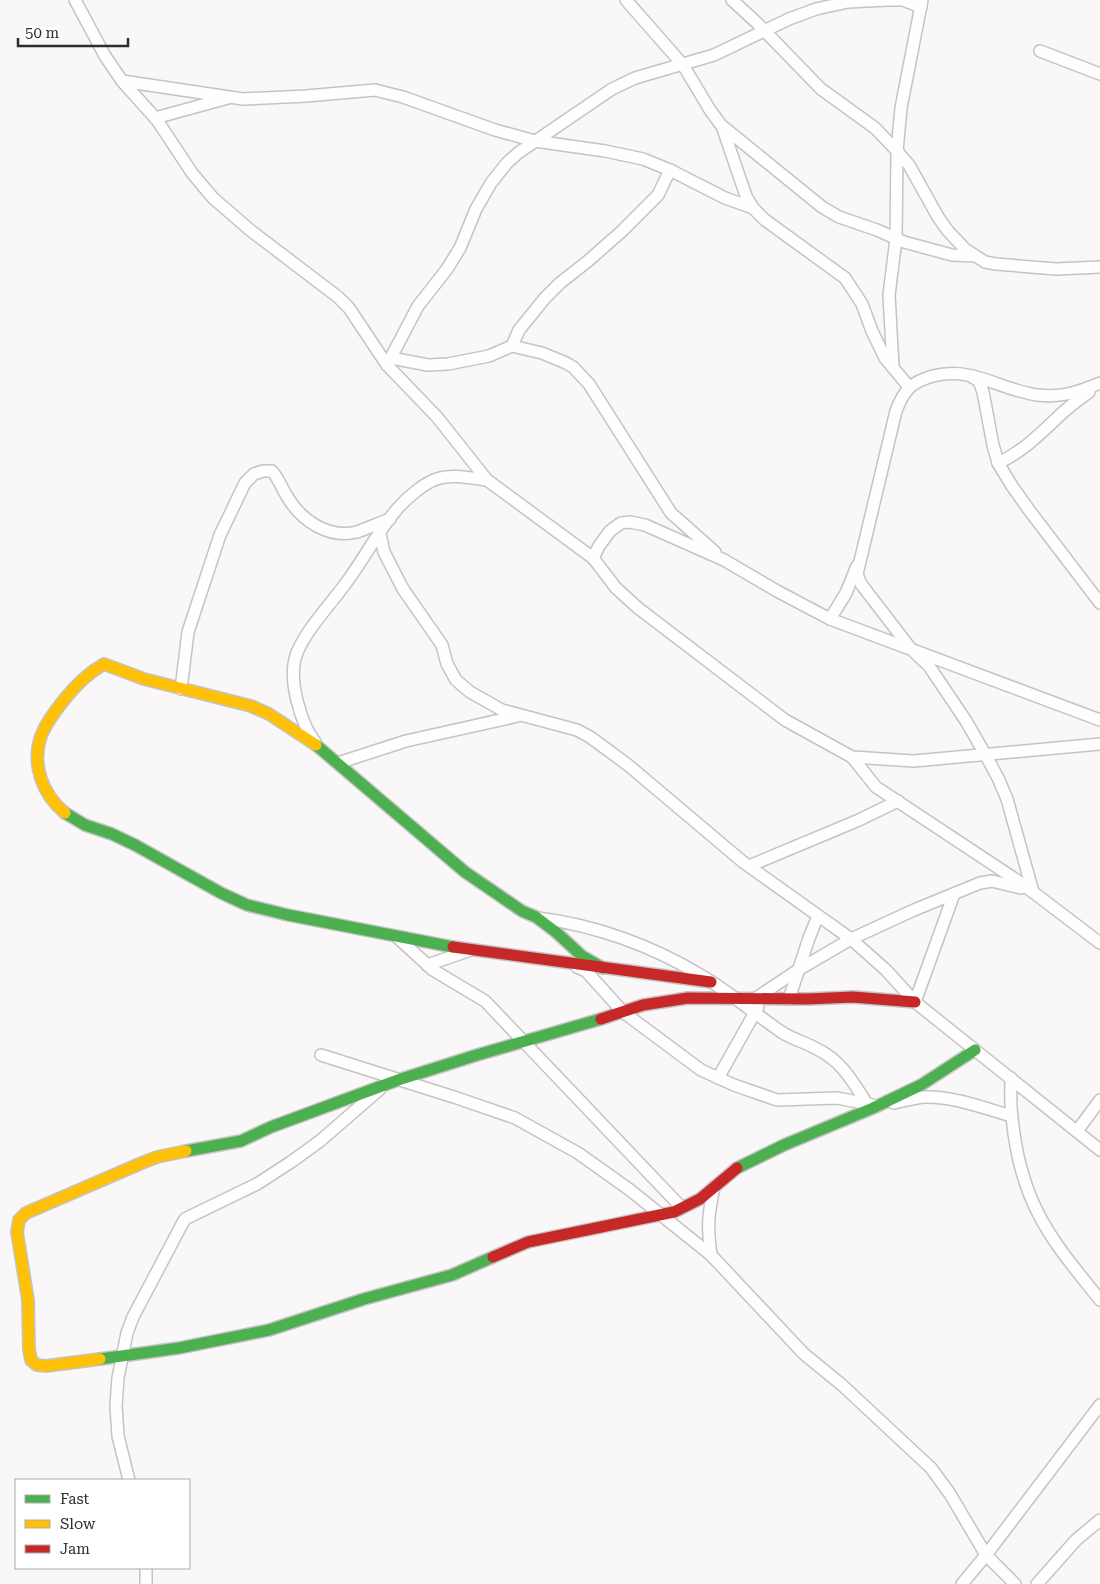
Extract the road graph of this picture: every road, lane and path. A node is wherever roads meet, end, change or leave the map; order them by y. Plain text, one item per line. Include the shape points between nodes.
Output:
1 (75, 0) edge
2 (626, 0) edge
3 (732, 0) edge
4 (889, 0) edge
5 (921, 3) edge
6 (765, 31) junction
7 (1040, 51) dead end
8 (683, 65) junction
9 (1100, 74) edge
10 (122, 81) junction
11 (232, 97) junction
12 (155, 118) junction
13 (721, 124) junction
14 (535, 141) junction
15 (897, 152) junction
16 (670, 170) junction
17 (753, 208) junction
18 (896, 239) junction
19 (976, 256) junction
20 (1100, 267) edge
21 (512, 346) junction
22 (389, 362) junction
23 (893, 367) junction
24 (968, 374) junction
25 (1100, 383) edge
26 (909, 387) junction
27 (998, 463) junction
28 (487, 480) junction
29 (390, 518) junction
30 (380, 534) junction
31 (593, 558) junction
32 (724, 560) junction
33 (859, 562) junction
34 (1100, 603) edge
35 (830, 619) junction
36 (911, 649) junction
37 (181, 689) junction
38 (523, 715) junction
39 (1100, 720) edge
40 (1100, 744) edge
41 (318, 746) junction
42 (985, 754) junction
43 (852, 757) junction
44 (338, 762) junction
45 (898, 801) junction
46 (749, 866) junction
47 (1033, 892) junction
48 (954, 894) junction
49 (818, 916) junction
50 (536, 918) junction
51 (398, 938) junction
52 (851, 939) junction
53 (1100, 943) edge
54 (470, 950) junction
55 (571, 964) junction
56 (427, 965) junction
57 (602, 968) junction
58 (798, 970) junction
59 (711, 982) junction
60 (733, 998) junction
61 (761, 998) junction
62 (789, 999) junction
63 (915, 1002) junction
64 (623, 1012) junction
65 (755, 1013) junction
66 (524, 1042) junction
67 (975, 1050) junction
68 (321, 1054) dead end
69 (718, 1078) junction
70 (1011, 1078) junction
71 (398, 1080) junction
72 (383, 1086) junction
73 (1100, 1100) edge
74 (873, 1105) junction
75 (1012, 1116) junction
76 (1077, 1131) junction
77 (1100, 1150) edge
78 (714, 1188) junction
79 (682, 1208) junction
80 (660, 1215) junction
81 (711, 1255) junction
82 (1100, 1300) edge
83 (122, 1355) junction
84 (1100, 1405) edge
85 (129, 1479) edge
86 (1100, 1520) edge
87 (986, 1555) junction
88 (146, 1569) edge
89 (148, 1583) edge
90 (962, 1584) edge
91 (1015, 1584) edge
92 (1038, 1584) edge

1 - 10 street
2 - 8 street
3 - 6 street
4 - 5 street
4 - 6 street via 831,5
5 - 15 street via 901,108
6 - 8 street via 714,55
6 - 15 street via 821,89 875,128
7 - 9 street
8 - 13 street
8 - 14 street via 635,78
10 - 11 street
10 - 12 street
11 - 12 street
11 - 14 street via 243,99 375,90
12 - 22 street via 213,198 343,302
13 - 17 street
13 - 18 street via 831,213
14 - 16 street via 624,155
14 - 22 street via 518,152 491,183 460,248 418,306
15 - 18 street
15 - 19 street via 909,165 948,231
16 - 17 street via 725,198
16 - 21 street via 658,195 545,298 519,330
17 - 23 street via 845,278 862,304 879,347
18 - 19 street via 952,255
18 - 23 street via 889,295
19 - 20 street via 996,264 1056,269
21 - 22 street via 489,356 448,364
21 - 32 street via 542,353 573,367 606,409 671,513
22 - 28 street
23 - 26 street
24 - 25 street via 1036,395 1074,394
24 - 26 street via 945,373 920,379
24 - 27 street via 979,381 983,392
25 - 27 street via 1014,456
26 - 33 street via 896,411
27 - 34 street via 1029,510
28 - 29 street via 454,476 435,480 400,506
28 - 31 street
29 - 30 street
29 - 37 street via 356,532 339,534 319,528 300,515 272,471 254,474 245,483 220,535 188,632
30 - 38 street via 384,552 403,589 442,645 456,680 502,710
30 - 41 street via 303,640 294,659 298,703 304,722
31 - 32 street via 610,531 621,523 630,522 645,525
31 - 43 street via 616,588 662,627 784,720
32 - 35 street
33 - 35 street
33 - 36 street via 857,574 861,584
35 - 36 street
36 - 39 street
36 - 42 street via 929,666
37 - 41 street via 251,706
37 - 51 street via 104,664 96,667 58,707 39,739 39,770 50,801 84,824 120,837 236,900
38 - 44 street via 406,741
38 - 46 street via 590,737 628,764
40 - 42 street
41 - 44 street
42 - 43 street via 914,761
42 - 47 street via 1007,799
43 - 45 street via 876,787
44 - 50 street via 465,872
45 - 46 street
45 - 47 street
46 - 49 street
47 - 48 street via 992,881
47 - 53 street
48 - 52 street
48 - 63 street
49 - 52 street
49 - 58 street
50 - 57 street via 582,956
50 - 59 street via 624,939 659,953
51 - 54 street
51 - 56 street
52 - 58 street
52 - 63 street
54 - 55 street
54 - 56 street
55 - 57 street
55 - 64 street via 586,972
56 - 66 street via 484,1001
57 - 59 street
58 - 61 street
58 - 62 street
59 - 60 street
60 - 61 street
60 - 64 street via 668,1000
60 - 65 street
61 - 62 street
61 - 65 street
62 - 63 street via 853,997
63 - 67 street
64 - 66 street
64 - 69 street via 701,1070
65 - 69 street
65 - 74 street via 792,1038 830,1056
66 - 71 street
66 - 79 street
67 - 70 street
67 - 74 street via 921,1085
68 - 71 street
69 - 74 street via 777,1100 837,1098
70 - 75 street
70 - 76 street
71 - 72 street
71 - 80 street via 516,1118 578,1153
72 - 83 street via 291,1162 257,1184 185,1219 132,1317
72 - 83 street via 241,1141 144,1162 26,1213 19,1220 16,1232 28,1300 31,1360 36,1365 46,1366
73 - 76 street
74 - 75 street via 924,1097 962,1102
74 - 78 street via 736,1169
75 - 82 street via 1024,1180 1037,1212 1056,1244
76 - 77 street
78 - 79 street
78 - 81 street via 708,1214
79 - 80 street
80 - 81 street
80 - 83 street via 528,1242 452,1274 364,1298 269,1330 180,1348
81 - 87 street via 804,1354 931,1468
83 - 85 street via 116,1406 118,1436
84 - 87 street
86 - 92 street via 1076,1540
87 - 90 street
87 - 91 street
88 - 89 street

